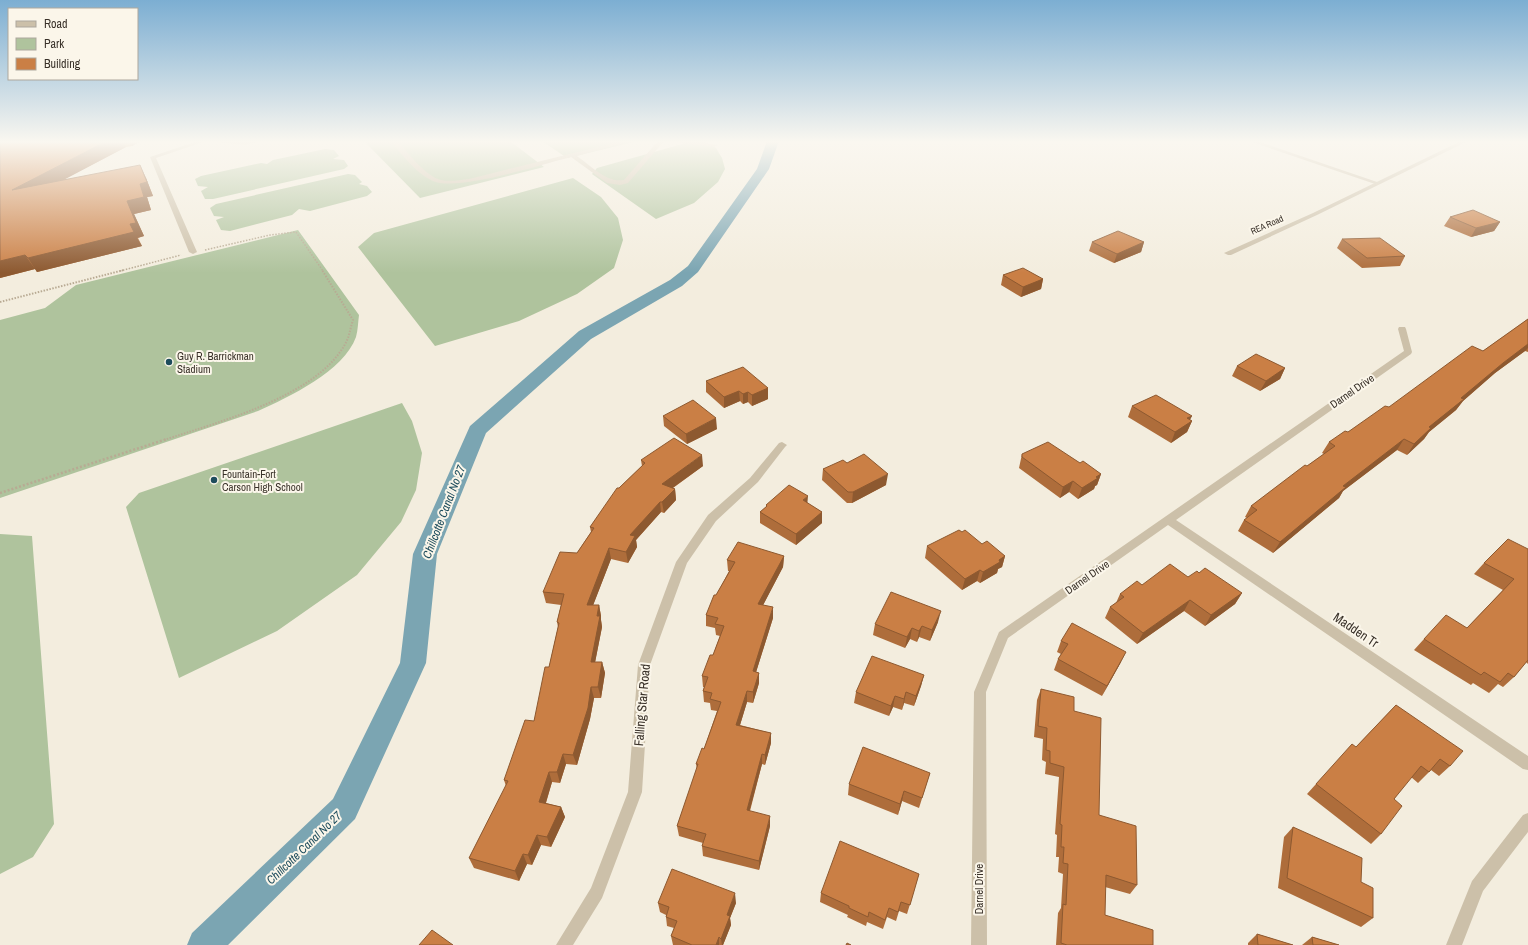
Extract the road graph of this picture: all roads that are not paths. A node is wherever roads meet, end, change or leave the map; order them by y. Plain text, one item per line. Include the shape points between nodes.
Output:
1 (165, 185) edge
2 (1373, 185) edge
3 (193, 252) road end
4 (1228, 253) dead end
5 (1402, 329) dead end
6 (782, 445) dead end
7 (1168, 520) junction
8 (1528, 764) edge
9 (1528, 820) edge
10 (564, 945) edge
11 (978, 945) edge
12 (1454, 945) edge

1 - 3 street
2 - 4 street, REA Road
5 - 7 street, Darnel Drive via 1408,352
6 - 10 street, Falling Star Road via 754,480 712,518 682,562 644,665 635,792 597,893
7 - 8 street, Madden Tr
7 - 11 street, Darnel Drive via 1003,635 980,692
9 - 12 street via 1477,886

